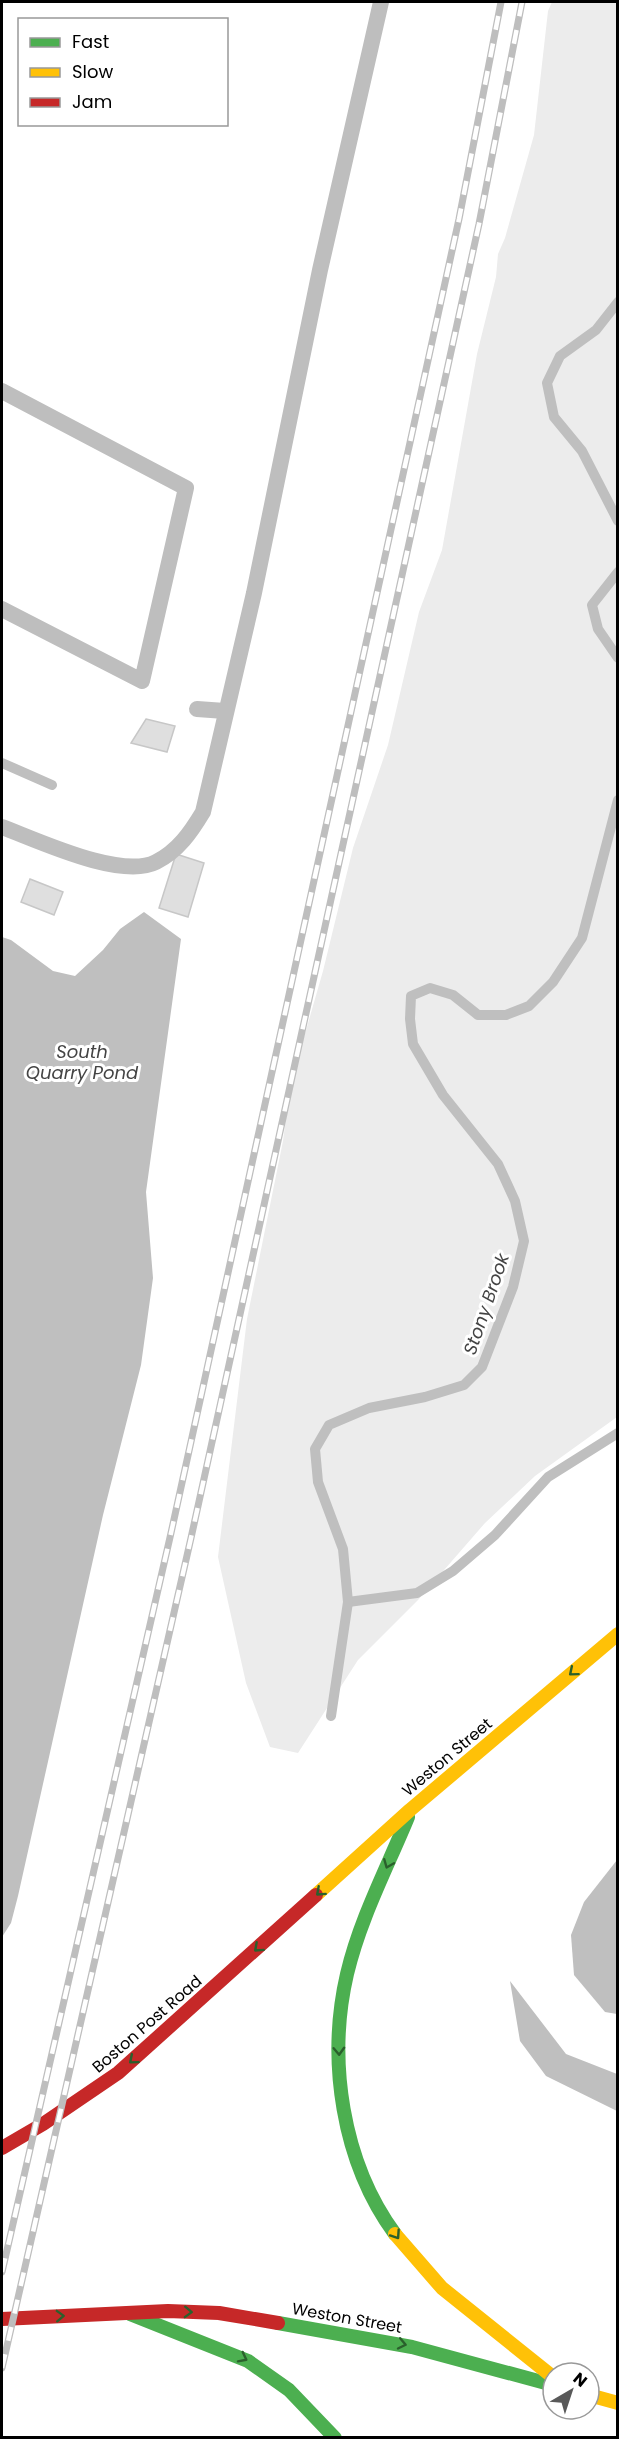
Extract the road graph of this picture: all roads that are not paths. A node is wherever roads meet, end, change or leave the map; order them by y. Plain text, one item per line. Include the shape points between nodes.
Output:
1 (381, 2) edge
2 (2, 390) edge
3 (2, 609) edge
4 (197, 709) dead end
5 (225, 711) junction
6 (2, 827) edge
7 (618, 1634) edge
8 (411, 1810) junction
9 (302, 1908) joint
10 (2, 2148) edge
11 (130, 2314) junction
12 (2, 2319) edge
13 (541, 2368) edge
14 (541, 2382) edge
15 (601, 2398) edge
16 (618, 2403) edge
17 (335, 2438) edge

1 - 5 lane
2 - 3 lane via 186,488 142,681
4 - 5 lane
5 - 6 lane via 203,812 189,836 155,863 122,867 74,855
7 -> 8 main road, Weston Street
8 -> 9 main road, Weston Street
8 -> 13 main road via 353,1951 343,1993 339,2059 348,2123 374,2199 407,2252 454,2300
9 -> 10 main road, Boston Post Road via 101,2086
12 -> 11 main road
11 -> 14 main road, Weston Street via 219,2313 360,2336
11 -> 17 main road via 256,2365 303,2402
15 - 16 main road

